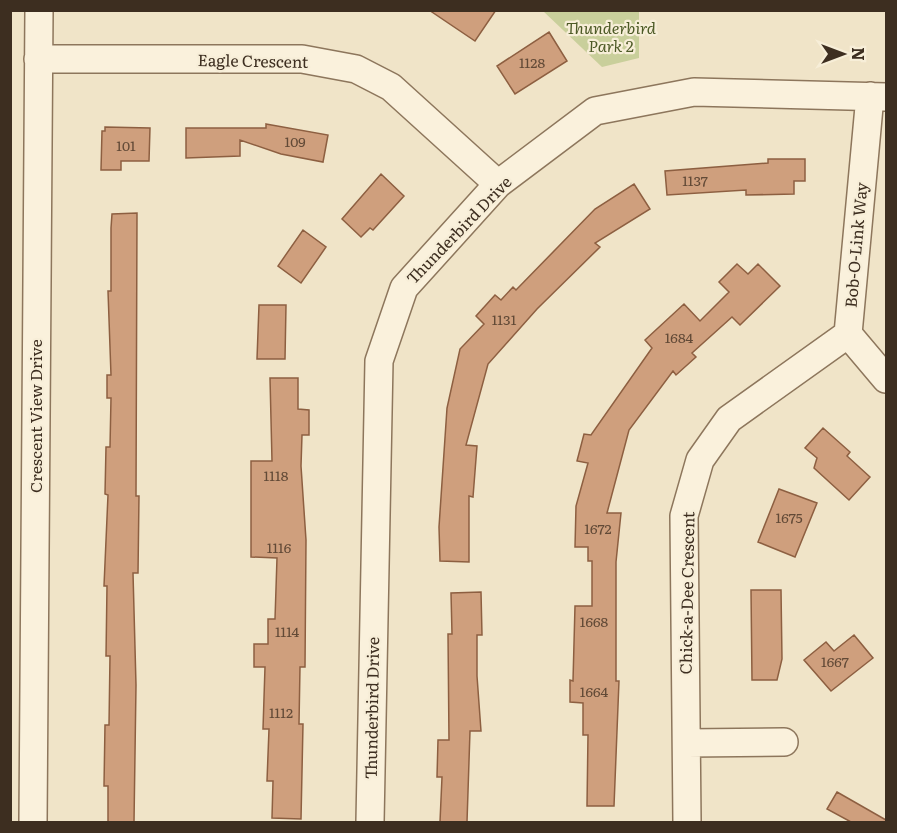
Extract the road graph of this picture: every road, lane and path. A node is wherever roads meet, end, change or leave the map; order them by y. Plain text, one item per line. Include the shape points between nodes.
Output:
1 (39, 10) edge
2 (38, 59) junction
3 (878, 96) edge
4 (498, 184) junction
5 (848, 334) junction
6 (886, 379) edge
7 (22, 630) edge
8 (784, 742) dead end
9 (687, 743) junction
10 (33, 822) edge
11 (369, 822) edge
12 (687, 822) edge

1 - 2 street, Crescent View Drive
2 - 4 street, Eagle Crescent via 302,59 356,69 391,87
2 - 7 street, Crescent View Drive
3 - 4 street, Thunderbird Drive via 694,92 595,111
3 - 5 street, Bob-O-Link Way
4 - 11 street, Thunderbird Drive via 404,288 379,361
5 - 6 street
5 - 9 street, Chick-a-Dee Crescent via 729,419 700,460 684,516
7 - 10 street, Crescent View Drive
8 - 9 street
9 - 12 street, Chick-a-Dee Crescent

